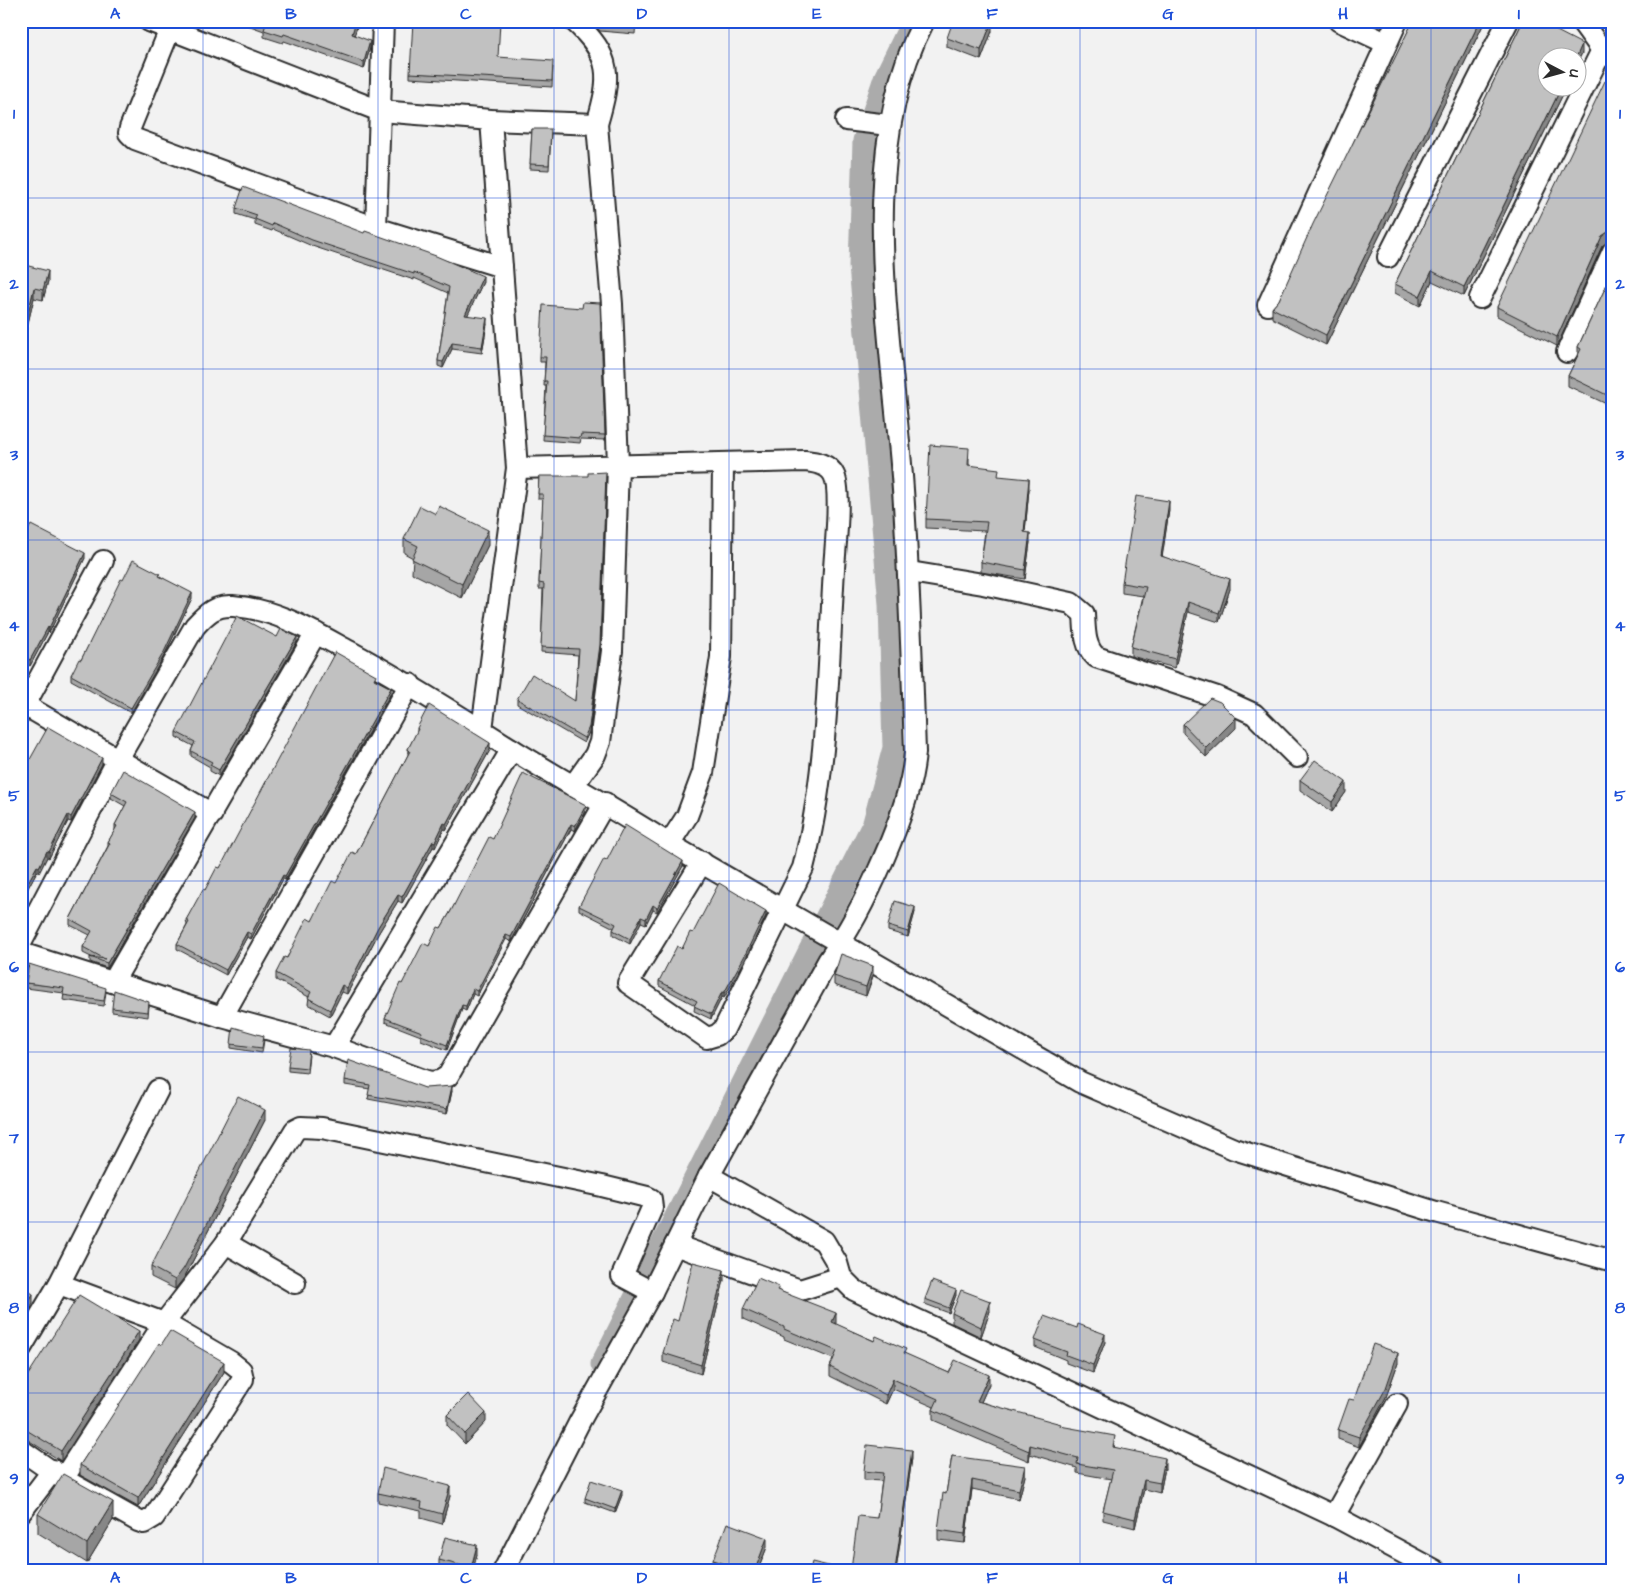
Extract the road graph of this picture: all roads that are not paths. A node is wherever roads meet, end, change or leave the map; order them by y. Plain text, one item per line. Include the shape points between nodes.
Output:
1 (150, 21) edge
2 (383, 21) edge
3 (574, 21) edge
4 (924, 21) edge
5 (1339, 21) edge
6 (1397, 21) edge
7 (1508, 21) edge
8 (1580, 21) edge
9 (170, 29) junction
10 (1386, 43) junction
11 (1607, 54) edge
12 (380, 111) junction
13 (490, 120) junction
14 (854, 121) dead end
15 (597, 124) junction
16 (886, 124) junction
17 (376, 228) junction
18 (1613, 252) edge
19 (1388, 257) dead end
20 (502, 267) junction
21 (1480, 298) dead end
22 (1268, 305) dead end
23 (1567, 352) dead end
24 (723, 464) junction
25 (618, 466) junction
26 (516, 468) junction
27 (103, 561) dead end
28 (910, 572) junction
29 (316, 633) junction
30 (410, 684) junction
31 (22, 707) edge
32 (482, 729) junction
33 (512, 749) junction
34 (1297, 757) dead end
35 (118, 759) junction
36 (573, 786) junction
37 (605, 803) junction
38 (212, 814) junction
39 (669, 844) junction
40 (702, 862) junction
41 (788, 912) junction
42 (835, 940) junction
43 (21, 943) edge
44 (21, 953) edge
45 (113, 982) junction
46 (222, 1017) junction
47 (334, 1047) junction
48 (158, 1090) dead end
49 (709, 1176) junction
50 (226, 1243) junction
51 (675, 1245) junction
52 (1613, 1261) edge
53 (841, 1277) junction
54 (295, 1283) dead end
55 (59, 1284) junction
56 (649, 1290) junction
57 (164, 1323) junction
58 (21, 1348) edge
59 (1397, 1404) dead end
60 (21, 1450) edge
61 (58, 1474) junction
62 (21, 1512) edge
63 (1334, 1516) junction
64 (504, 1570) edge
65 (1434, 1570) edge

1 - 9 street
2 - 12 street
3 - 15 street via 597,47 608,71 606,94
4 - 16 street
5 - 10 street
6 - 10 street
7 - 19 street
8 - 11 street
9 - 12 street
9 - 17 street via 130,128 131,136 142,143
10 - 22 street
11 - 21 street
12 - 13 street
12 - 17 street
13 - 15 street
13 - 20 street
14 - 16 street
15 - 25 street via 612,304
16 - 28 street via 882,234
17 - 20 street
18 - 23 street
20 - 26 street
24 - 25 street
24 - 39 street via 721,658 703,772 688,816
24 - 41 street via 819,462 830,469 836,484 824,736 812,825 803,868
25 - 26 street
25 - 36 street via 612,651 604,730 595,755
26 - 32 street
27 - 31 street
28 - 34 street via 1071,603 1084,614 1087,644 1096,657 1217,697 1254,714
28 - 42 street via 914,763 882,861
29 - 30 street
29 - 35 street via 275,614 232,606 213,609 196,626
29 - 38 street
30 - 32 street
30 - 46 street
31 - 35 street
32 - 33 street
33 - 36 street
33 - 47 street
35 - 38 street
35 - 43 street
36 - 37 street
37 - 39 street
37 - 47 street via 448,1076 429,1082
38 - 45 street
39 - 40 street
40 - 41 street
40 - 41 street via 628,983 707,1038 724,1030
41 - 42 street
42 - 49 street via 828,961
42 - 52 street via 1080,1082 1234,1149 1436,1212
44 - 45 street
45 - 46 street
46 - 47 street
48 - 55 street
49 - 51 street
49 - 53 street via 824,1241
50 - 54 street
50 - 56 street via 295,1130 309,1127 647,1197 651,1199 652,1208 622,1276
50 - 57 street
51 - 53 street via 800,1290
51 - 56 street
53 - 63 street via 854,1290
55 - 57 street
55 - 58 street
56 - 64 street
57 - 61 street
57 - 61 street via 231,1362 241,1370 243,1379 154,1517 138,1522
59 - 63 street
60 - 61 street
61 - 62 street
63 - 65 street

